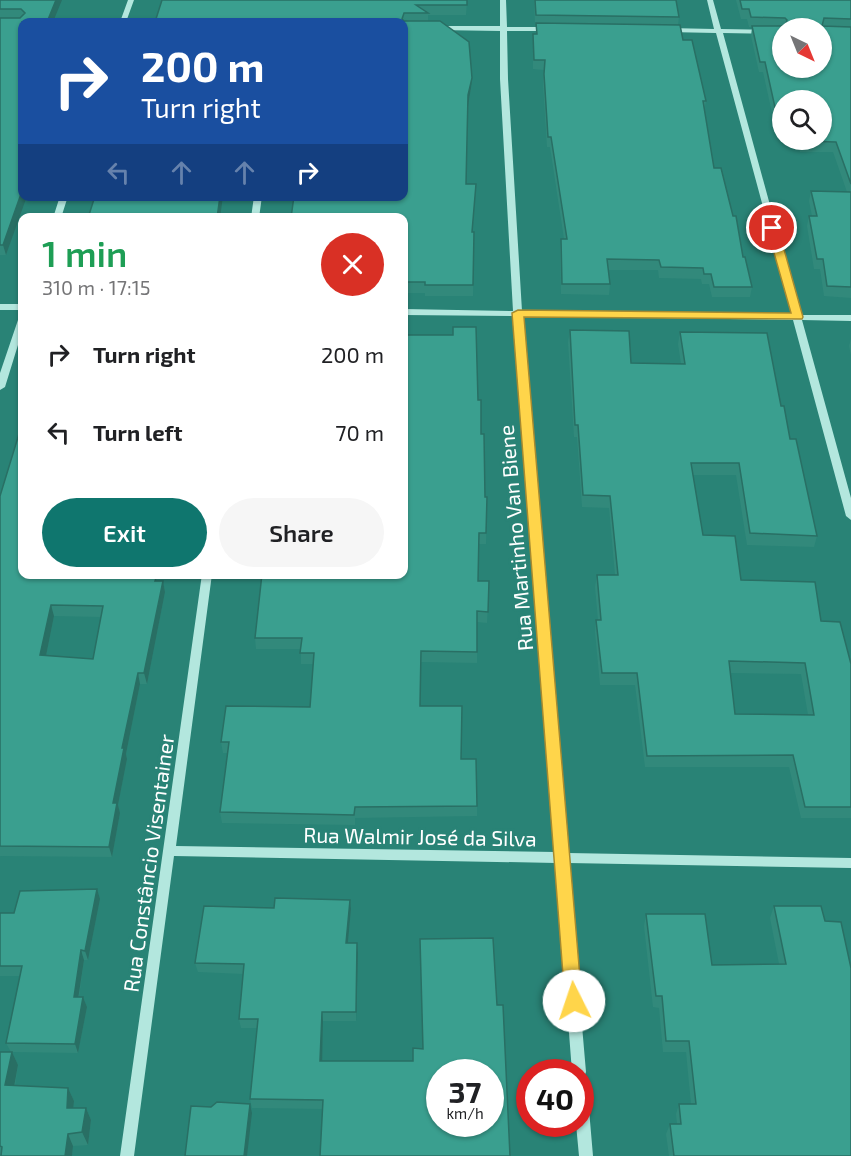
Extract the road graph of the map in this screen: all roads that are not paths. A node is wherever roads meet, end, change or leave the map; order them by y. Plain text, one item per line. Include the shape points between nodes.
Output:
1 (131, 0) edge
2 (503, 0) edge
3 (710, 0) edge
4 (124, 18) edge
5 (426, 28) edge
6 (503, 28) junction
7 (563, 29) edge
8 (658, 30) edge
9 (717, 31) junction
10 (772, 32) edge
11 (0, 306) edge
12 (18, 307) edge
13 (408, 312) edge
14 (518, 313) junction
15 (798, 317) junction
16 (851, 318) edge
17 (18, 332) edge
18 (0, 387) edge
19 (851, 516) edge
20 (206, 579) edge
21 (169, 851) junction
22 (562, 858) junction
23 (851, 863) edge
24 (578, 1059) edge
25 (584, 1137) edge
26 (128, 1156) edge
27 (586, 1156) edge

1 - 4 street
2 - 6 street, Rua Martinho Van Biene
3 - 9 street
5 - 6 street
6 - 7 street
6 - 14 street, Rua Martinho Van Biene
8 - 9 street
9 - 10 street
9 - 15 street
11 - 12 street
13 - 14 street
14 - 15 street
14 - 22 street, Rua Martinho Van Biene
15 - 16 street
15 - 19 street
17 - 18 street
20 - 21 street, Rua Constâncio Visentainer
21 - 22 street, Rua Walmir José da Silva
21 - 26 street, Rua Constâncio Visentainer
22 - 23 street, Rua Walmir José da Silva
22 - 24 street, Rua Martinho Van Biene
25 - 27 street

